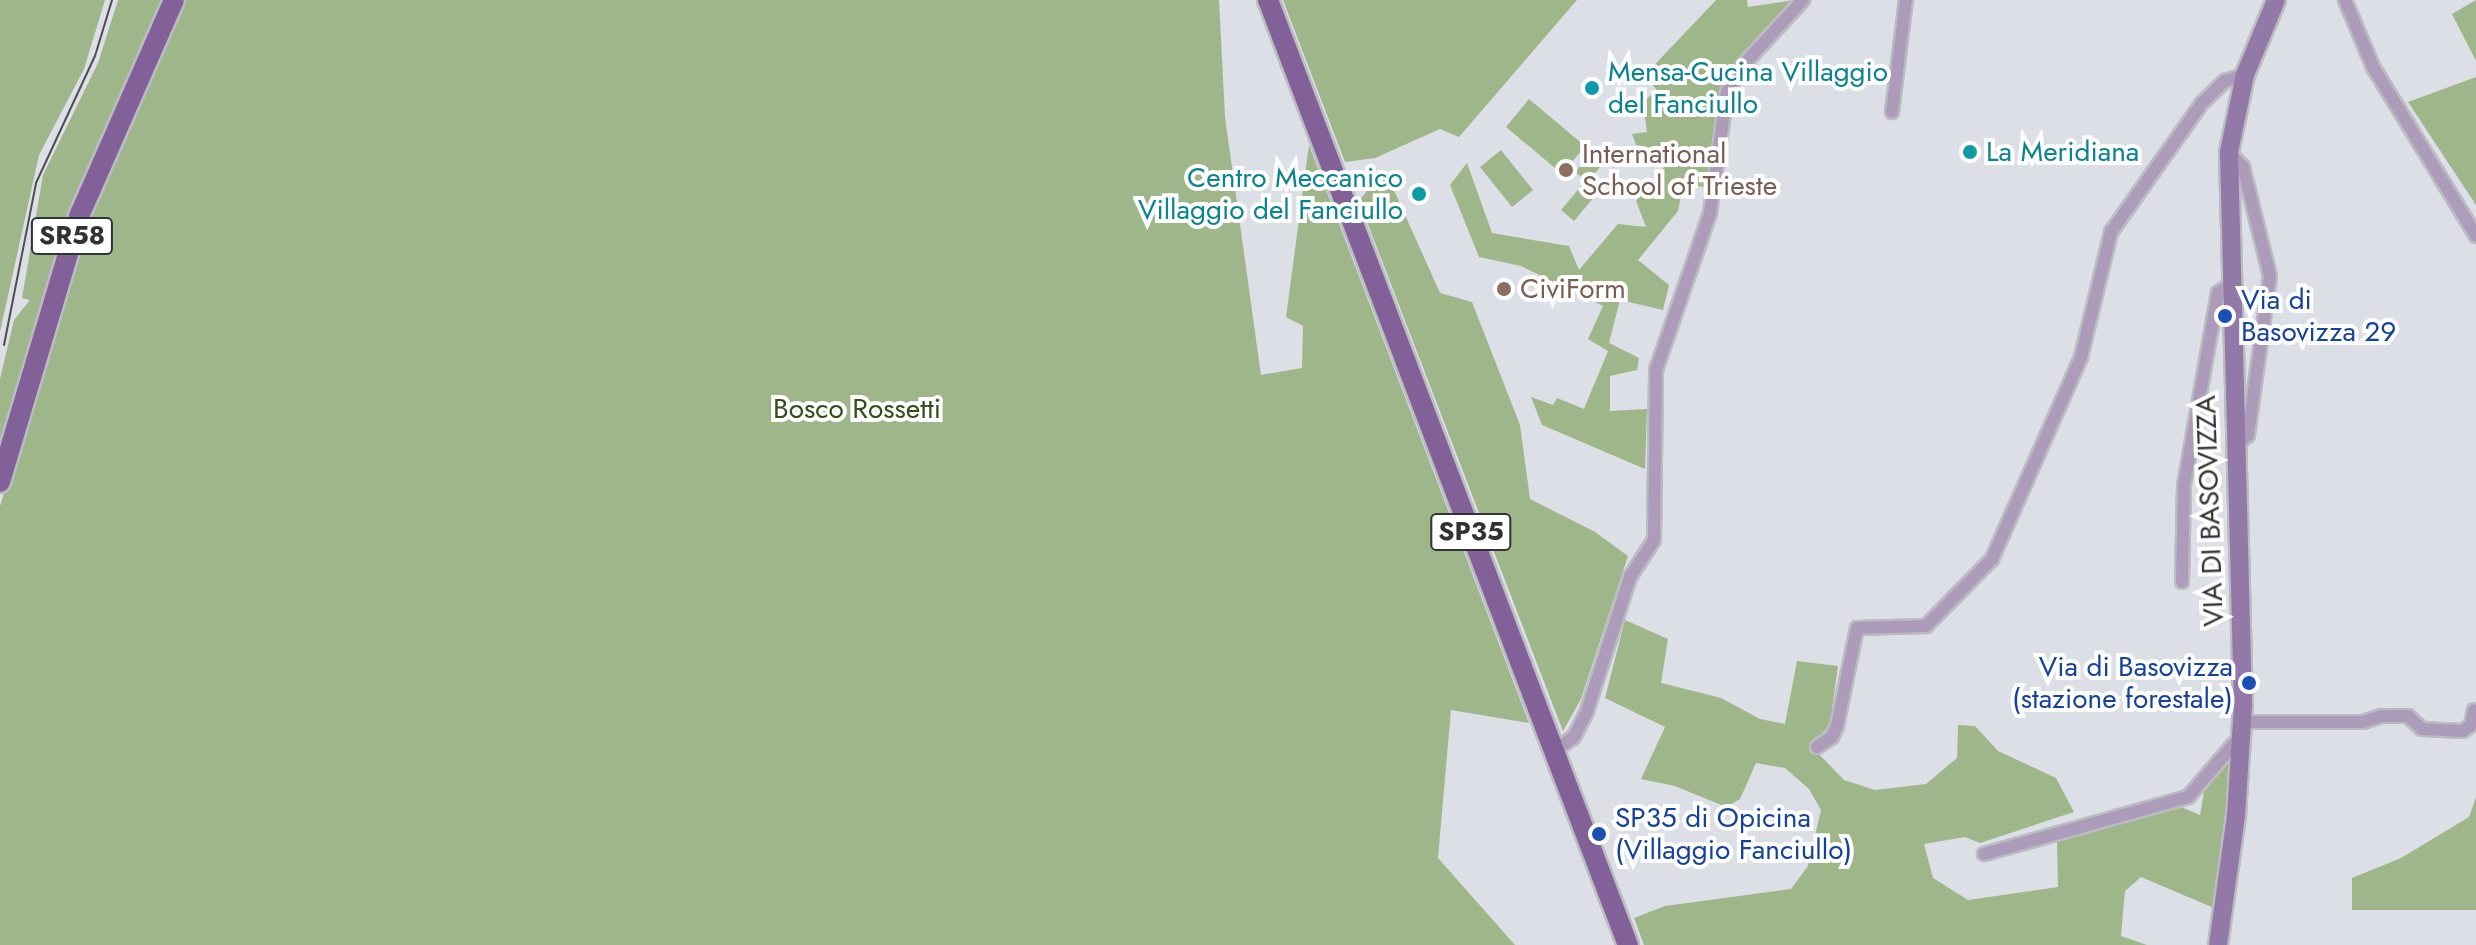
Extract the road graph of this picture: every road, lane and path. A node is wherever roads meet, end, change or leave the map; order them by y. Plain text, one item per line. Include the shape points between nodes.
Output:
1 (174, 0) edge
2 (1268, 0) edge
3 (1803, 0) edge
4 (1906, 0) edge
5 (2276, 0) edge
6 (2345, 0) edge
7 (2245, 75) junction
8 (1892, 112) dead end
9 (2229, 152) junction
10 (2476, 236) edge
11 (2231, 284) junction
12 (2235, 445) junction
13 (0, 482) edge
14 (2182, 582) dead end
15 (2474, 710) edge
16 (2242, 728) junction
17 (1817, 747) dead end
18 (1554, 751) junction
19 (1984, 854) dead end
20 (1628, 945) edge
21 (2218, 945) edge

1 - 13 main road, SR58 via 80,214
2 - 18 main road, SP35
3 - 18 street via 1745,63 1727,92 1710,213 1656,370 1654,540 1630,577 1587,711 1574,737
4 - 8 street
5 - 7 main road, VIA DI BASOVIZZA
6 - 10 street via 2373,67
7 - 9 main road, VIA DI BASOVIZZA
7 - 17 street via 2225,81 2202,103 2111,232 2081,357 1992,559 1926,626 1857,628 1837,726
9 - 11 main road, VIA DI BASOVIZZA
9 - 12 street via 2243,167 2270,276 2248,435
11 - 12 main road, VIA DI BASOVIZZA
11 - 14 street via 2218,293 2184,485
12 - 16 main road, VIA DI BASOVIZZA
15 - 16 street via 2471,725 2463,731 2422,729 2408,716
16 - 19 street via 2188,797
16 - 21 main road, VIA DI BASOVIZZA
18 - 20 main road, SP35

